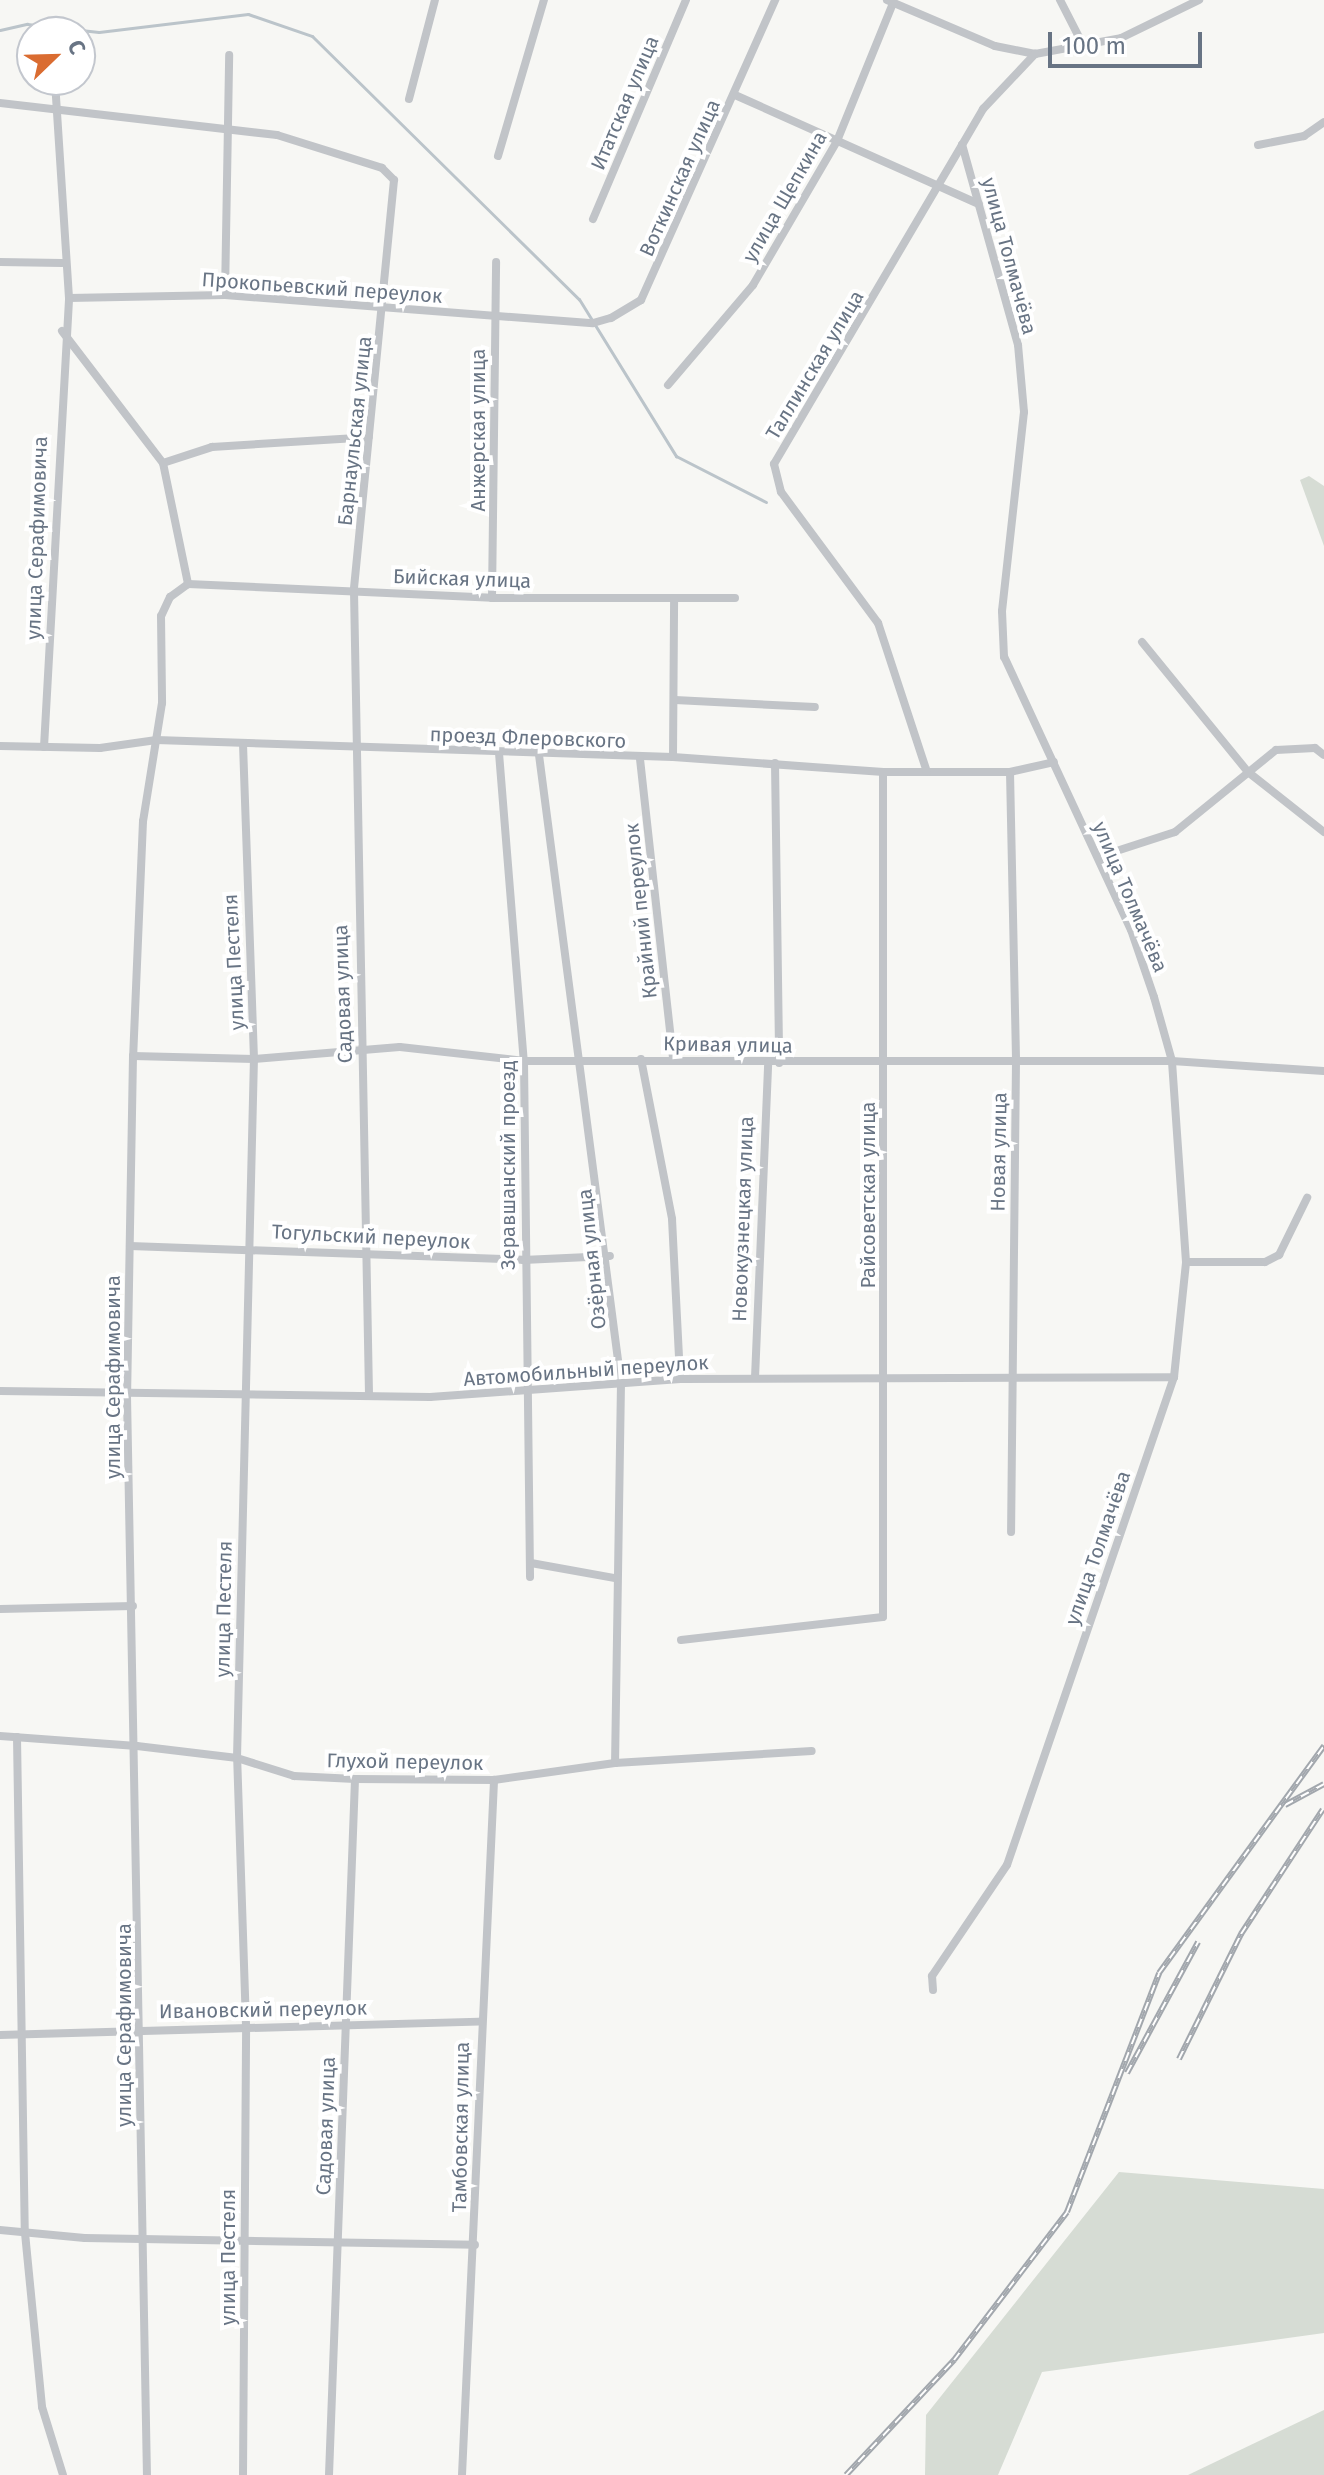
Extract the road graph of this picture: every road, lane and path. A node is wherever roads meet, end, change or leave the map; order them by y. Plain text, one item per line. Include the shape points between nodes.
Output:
1 (435, 0) edge
2 (544, 0) edge
3 (686, 0) edge
4 (775, 0) edge
5 (1060, 0) edge
6 (1199, 0) edge
7 (890, 1) edge
8 (1084, 47) junction
9 (1035, 54) junction
10 (229, 55) dead end
11 (735, 95) junction
12 (54, 96) edge
13 (409, 99) dead end
14 (0, 103) edge
15 (54, 108) junction
16 (1324, 122) edge
17 (228, 127) junction
18 (837, 141) junction
19 (962, 145) junction
20 (1258, 145) dead end
21 (498, 156) dead end
22 (936, 190) junction
23 (979, 204) junction
24 (593, 219) dead end
25 (0, 262) edge
26 (496, 262) dead end
27 (62, 263) junction
28 (225, 295) junction
29 (69, 298) junction
30 (384, 310) junction
31 (495, 313) junction
32 (573, 320) joint
33 (62, 331) junction
34 (668, 385) dead end
35 (369, 437) junction
36 (163, 463) junction
37 (188, 584) junction
38 (354, 591) junction
39 (492, 598) junction
40 (674, 598) junction
41 (735, 598) dead end
42 (1142, 642) dead end
43 (675, 700) junction
44 (815, 707) dead end
45 (156, 740) junction
46 (243, 743) junction
47 (0, 746) edge
48 (44, 747) junction
49 (352, 748) junction
50 (499, 753) junction
51 (539, 755) junction
52 (1324, 755) edge
53 (673, 757) junction
54 (640, 759) junction
55 (1054, 762) junction
56 (775, 763) junction
57 (883, 772) junction
58 (927, 772) junction
59 (1010, 772) junction
60 (1248, 772) junction
61 (1324, 832) edge
62 (1098, 857) junction
63 (361, 1051) junction
64 (133, 1056) junction
65 (254, 1059) junction
66 (583, 1059) junction
67 (641, 1059) junction
68 (673, 1060) junction
69 (524, 1061) junction
70 (1016, 1061) junction
71 (1172, 1061) junction
72 (768, 1062) junction
73 (884, 1062) junction
74 (779, 1063) junction
75 (1324, 1071) edge
76 (1307, 1198) dead end
77 (130, 1246) junction
78 (252, 1246) junction
79 (368, 1254) junction
80 (610, 1256) junction
81 (523, 1260) junction
82 (1186, 1262) junction
83 (883, 1375) junction
84 (1012, 1377) junction
85 (1174, 1377) junction
86 (755, 1378) junction
87 (680, 1379) junction
88 (621, 1383) junction
89 (529, 1390) junction
90 (0, 1391) edge
91 (127, 1396) junction
92 (369, 1396) junction
93 (246, 1398) junction
94 (1011, 1532) dead end
95 (531, 1563) junction
96 (530, 1577) dead end
97 (614, 1578) junction
98 (133, 1606) junction
99 (0, 1609) edge
100 (681, 1640) dead end
101 (0, 1736) edge
102 (17, 1737) junction
103 (137, 1746) junction
104 (812, 1751) dead end
105 (237, 1758) junction
106 (615, 1763) junction
107 (355, 1779) junction
108 (494, 1780) junction
109 (933, 1990) dead end
110 (479, 2022) junction
111 (346, 2023) junction
112 (246, 2025) junction
113 (140, 2029) junction
114 (0, 2035) edge
115 (24, 2035) junction
116 (0, 2230) edge
117 (25, 2233) junction
118 (141, 2238) junction
119 (244, 2241) junction
120 (337, 2241) junction
121 (475, 2245) junction
122 (63, 2475) edge
123 (147, 2475) edge
124 (243, 2475) edge
125 (329, 2475) edge
126 (462, 2475) edge

1 - 13 street
2 - 21 street
3 - 24 street, Итатская улица
4 - 11 street, Воткинская улица
5 - 8 street
6 - 8 street via 1149,28
7 - 9 street via 995,46
7 - 18 street, улица Щепкина
8 - 9 street
9 - 19 street via 983,109
10 - 17 street
11 - 18 street
11 - 32 street, Воткинская улица via 641,300 596,323
12 - 15 street, улица Серафимовича
14 - 15 street
15 - 17 street
15 - 27 street, улица Серафимовича
16 - 20 street via 1304,136
17 - 28 street
17 - 30 street, Барнаульская улица via 382,168 394,180
18 - 22 street
18 - 34 street, улица Щепкина via 753,285
19 - 22 street, Таллинская улица
19 - 23 street, улица Толмачёва
22 - 23 street
22 - 58 street, Таллинская улица via 774,464 781,492 878,623
23 - 55 street, улица Толмачёва via 1018,345 1024,412 1002,611 1004,657
25 - 27 street
26 - 31 street, Анжерская улица
27 - 29 street, улица Серафимовича
28 - 29 street, Прокопьевский переулок
28 - 30 street, Прокопьевский переулок
29 - 33 street, улица Серафимовича
30 - 31 street, Прокопьевский переулок
30 - 35 street, Барнаульская улица
31 - 32 street, Прокопьевский переулок
31 - 39 street, Анжерская улица
33 - 36 street
33 - 48 street, улица Серафимовича
35 - 36 street via 212,447
35 - 38 street, Барнаульская улица
36 - 37 street
37 - 38 street, Бийская улица
37 - 45 street, улица Серафимовича via 170,597 161,616
38 - 39 street, Бийская улица
38 - 49 street, Садовая улица
39 - 40 street, Бийская улица
40 - 41 street, Бийская улица
40 - 43 street
42 - 60 street
43 - 44 street
43 - 53 street
45 - 46 street, проезд Флеровского
45 - 48 street, проезд Флеровского
45 - 64 street, улица Серафимовича via 143,821
46 - 49 street, проезд Флеровского
46 - 65 street, улица Пестеля
47 - 48 street, проезд Флеровского
49 - 50 street, проезд Флеровского
49 - 63 street, Садовая улица
50 - 51 street, проезд Флеровского
50 - 69 street, Зеравшанский проезд
51 - 54 street, проезд Флеровского
51 - 66 street, Озёрная улица
52 - 60 street via 1315,748 1276,750
53 - 54 street, проезд Флеровского
53 - 56 street, проезд Флеровского
54 - 68 street, Крайний переулок
55 - 59 street, проезд Флеровского
55 - 62 street, улица Толмачёва
56 - 57 street, проезд Флеровского
56 - 74 street
57 - 58 street, проезд Флеровского
57 - 73 street, Райсоветская улица
58 - 59 street, проезд Флеровского
59 - 70 street, Новая улица
60 - 61 street
60 - 62 street via 1157,842
62 - 71 street, улица Толмачёва via 1131,930
63 - 65 street, Кривая улица
63 - 69 street, Кривая улица via 443,1049
63 - 79 street, Садовая улица
64 - 65 street, Кривая улица
64 - 77 street, улица Серафимовича
65 - 78 street, улица Пестеля
66 - 67 street, Кривая улица
66 - 69 street, Кривая улица
66 - 80 street, Озёрная улица
67 - 68 street, Кривая улица
67 - 87 street via 672,1219
68 - 72 street, Кривая улица
69 - 81 street, Зеравшанский проезд
70 - 71 street, Кривая улица
70 - 73 street, Кривая улица
70 - 84 street, Новая улица
71 - 75 street, Кривая улица
71 - 82 street, улица Толмачёва
72 - 74 street, Кривая улица
72 - 86 street, Новокузнецкая улица
73 - 74 street, Кривая улица
73 - 83 street, Райсоветская улица
76 - 82 street via 1279,1255 1265,1262
77 - 78 street, Тогульский переулок
77 - 91 street, улица Серафимовича
78 - 79 street, Тогульский переулок
78 - 93 street, улица Пестеля
79 - 81 street, Тогульский переулок
79 - 92 street, Садовая улица
80 - 81 street, Тогульский переулок
80 - 88 street, Озёрная улица
81 - 89 street, Зеравшанский проезд
82 - 85 street, улица Толмачёва
83 - 84 street, Автомобильный переулок
83 - 86 street, Автомобильный переулок
83 - 100 street, Райсоветская улица via 883,1617
84 - 85 street, Автомобильный переулок
84 - 94 street, Новая улица
85 - 109 street, улица Толмачёва via 1007,1865 932,1976
86 - 87 street, Автомобильный переулок
87 - 88 street, Автомобильный переулок
88 - 89 street, Автомобильный переулок
88 - 97 street, Озёрная улица
89 - 92 street, Автомобильный переулок
89 - 95 street, Зеравшанский проезд
90 - 91 street, Автомобильный переулок
91 - 93 street, Автомобильный переулок
91 - 98 street, улица Серафимовича
92 - 93 street, Автомобильный переулок
93 - 105 street, улица Пестеля
95 - 96 street, Зеравшанский проезд
95 - 97 street
97 - 106 street, Озёрная улица
98 - 99 street
98 - 103 street, улица Серафимовича
101 - 102 street, Глухой переулок
102 - 103 street, Глухой переулок
102 - 115 street
103 - 105 street, Глухой переулок
103 - 113 street, улица Серафимовича
104 - 106 street, Глухой переулок
105 - 107 street, Глухой переулок via 294,1776
105 - 112 street, улица Пестеля
106 - 108 street, Глухой переулок
107 - 108 street, Глухой переулок
107 - 111 street, Садовая улица
108 - 110 street, Тамбовская улица
110 - 111 street, Ивановский переулок
110 - 121 street, Тамбовская улица
111 - 112 street, Ивановский переулок
111 - 120 street, Садовая улица
112 - 113 street, Ивановский переулок
112 - 119 street, улица Пестеля
113 - 115 street, Ивановский переулок
113 - 118 street, улица Серафимовича
114 - 115 street, Ивановский переулок
115 - 117 street
116 - 117 street
117 - 118 street
117 - 122 street via 42,2407
118 - 119 street
118 - 123 street, улица Серафимовича
119 - 120 street
119 - 124 street, улица Пестеля
120 - 121 street
120 - 125 street, Садовая улица
121 - 126 street, Тамбовская улица

